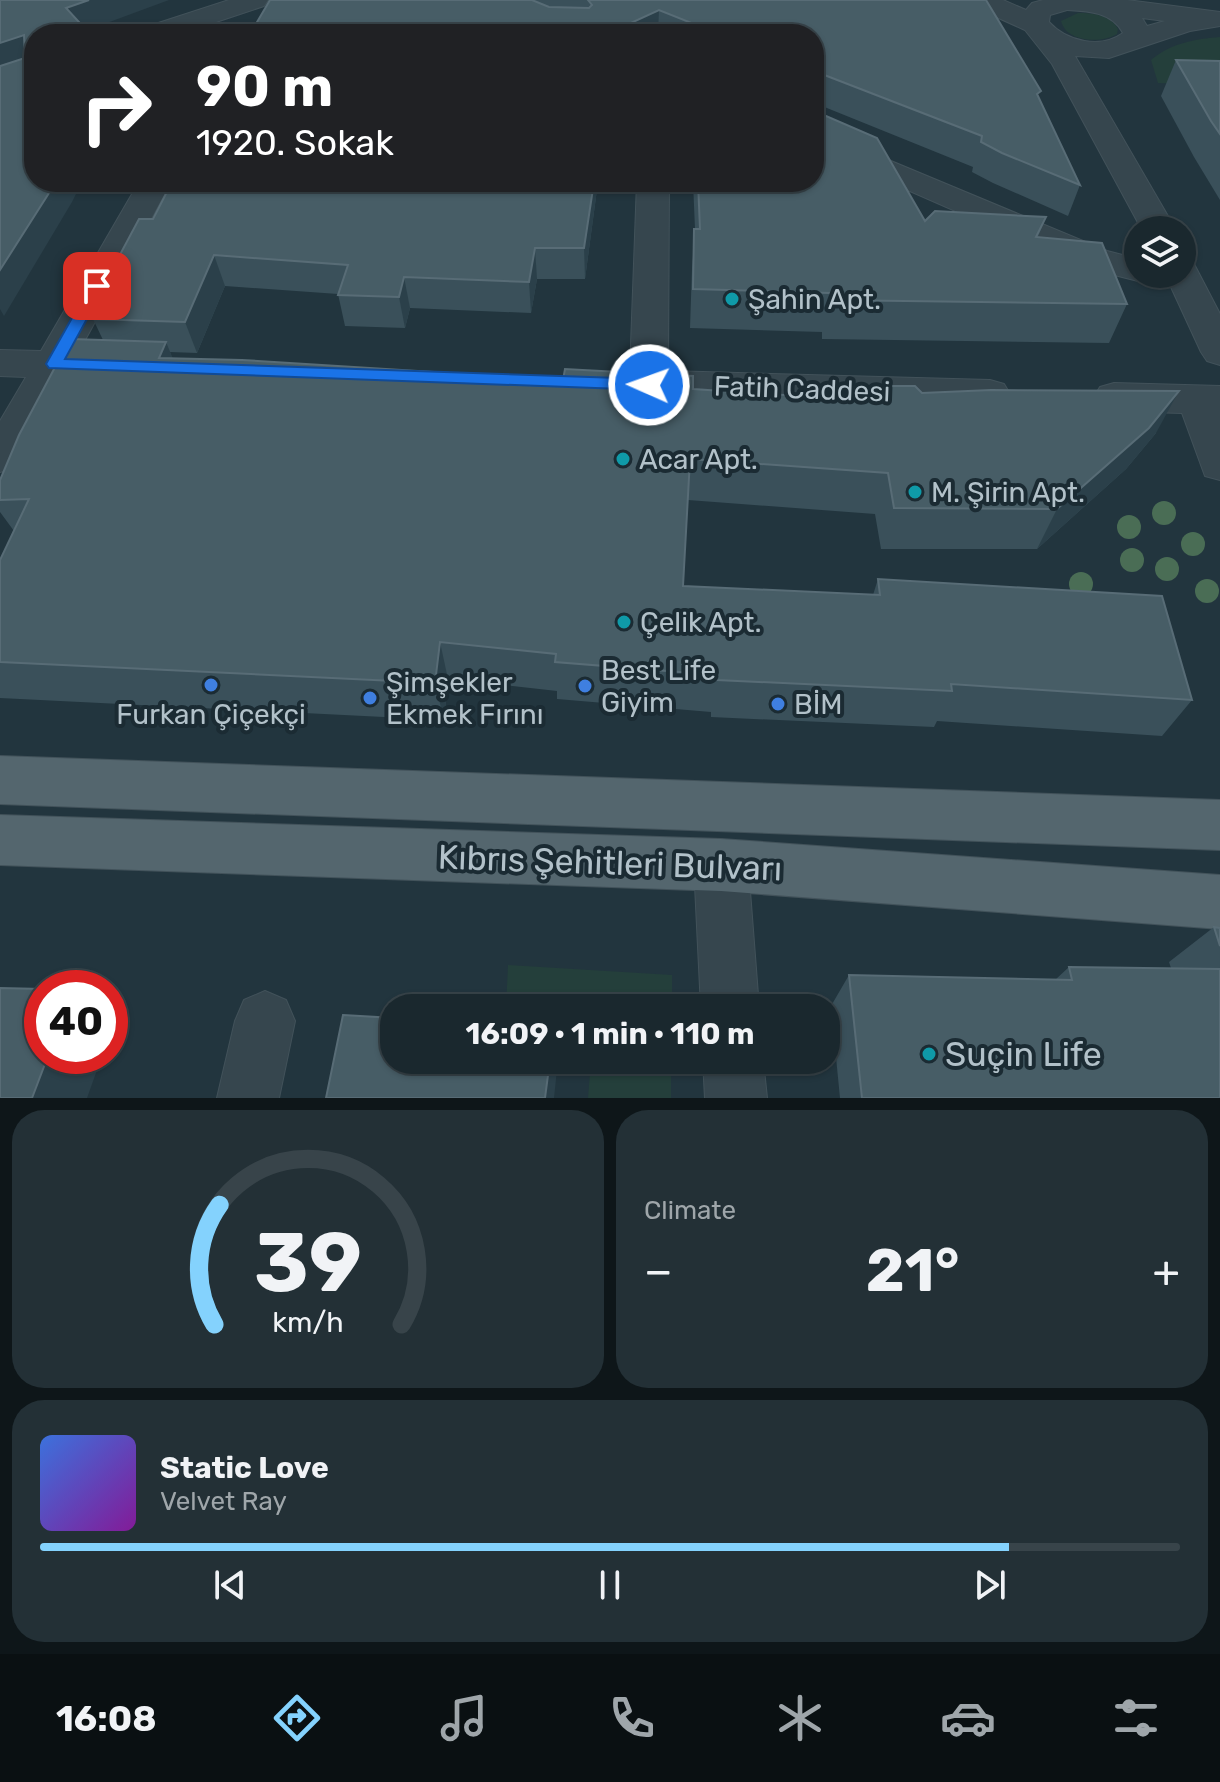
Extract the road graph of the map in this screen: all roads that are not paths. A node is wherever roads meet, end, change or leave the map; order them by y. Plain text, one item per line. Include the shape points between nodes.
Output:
1 (255, 0) edge
2 (981, 0) edge
3 (1062, 1) edge
4 (1099, 5) junction
5 (1217, 13) edge
6 (221, 23) edge
7 (1038, 28) junction
8 (1130, 43) junction
9 (824, 142) edge
10 (1119, 157) junction
11 (149, 192) edge
12 (653, 192) edge
13 (1151, 216) edge
14 (1124, 266) edge
15 (1190, 288) edge
16 (1220, 352) edge
17 (0, 363) edge
18 (54, 364) junction
19 (148, 368) edge
20 (602, 383) edge
21 (649, 385) junction
22 (1025, 395) edge
23 (1071, 396) edge
24 (1208, 400) edge
25 (0, 457) edge
26 (1220, 465) edge
27 (0, 780) edge
28 (1220, 825) edge
29 (0, 840) edge
30 (721, 865) junction
31 (1220, 902) edge
32 (729, 994) edge
33 (265, 1021) dead end
34 (734, 1074) edge
35 (248, 1098) edge
36 (736, 1098) edge

1 - 6 street
2 - 7 street
3 - 4 street
3 - 7 street via 1041,9 1035,16
4 - 5 street
4 - 8 street via 1127,17 1137,33
5 - 8 street
7 - 8 street via 1051,39 1081,49
7 - 10 street via 1065,62
8 - 10 street via 1109,80
9 - 14 street via 1095,259
10 - 13 street
11 - 18 street
12 - 21 street
15 - 16 street
17 - 18 street
18 - 19 street
18 - 25 street
20 - 21 street, Fatih Caddesi
21 - 22 street, Fatih Caddesi
23 - 24 street
24 - 26 street
27 - 28 main road, Kıbrıs Şehitleri Bulvarı
29 - 30 main road, Kıbrıs Şehitleri Bulvarı
30 - 31 main road, Kıbrıs Şehitleri Bulvarı
30 - 32 street
33 - 35 street
34 - 36 street

